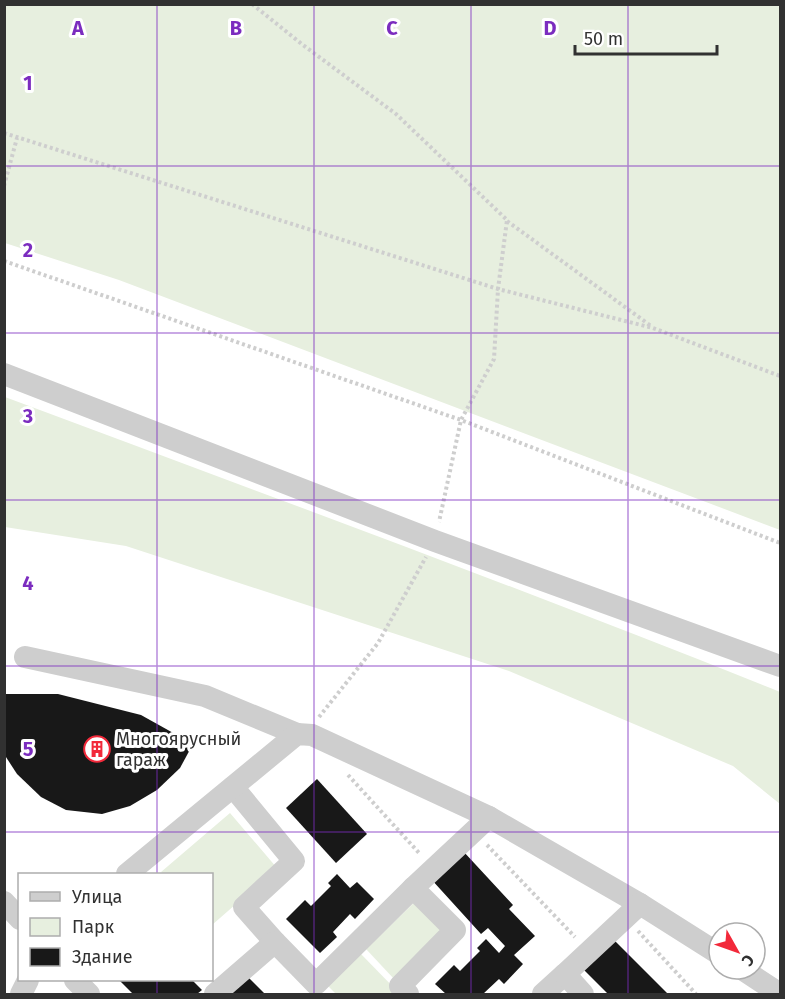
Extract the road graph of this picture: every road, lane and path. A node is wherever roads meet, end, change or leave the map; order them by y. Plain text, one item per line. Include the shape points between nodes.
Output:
1 (252, 4) edge
2 (4, 133) edge
3 (17, 138) junction
4 (4, 186) edge
5 (507, 220) junction
6 (4, 261) edge
7 (498, 289) junction
8 (654, 328) junction
9 (4, 374) edge
10 (780, 376) edge
11 (461, 420) junction
12 (435, 541) junction
13 (780, 543) edge
14 (25, 657) dead end
15 (780, 666) edge
16 (304, 735) junction
17 (342, 768) dead end
18 (233, 787) junction
19 (482, 824) junction
20 (434, 868) junction
21 (129, 873) edge
22 (413, 888) junction
23 (633, 911) junction
24 (275, 942) junction
25 (707, 948) edge
26 (590, 952) junction
27 (564, 974) junction
28 (76, 981) edge
29 (760, 981) edge
30 (217, 984) edge
31 (321, 989) edge
32 (89, 994) edge
33 (408, 994) edge
34 (543, 994) edge
35 (583, 994) edge
36 (696, 994) edge
37 (780, 994) edge

1 - 5 path via 396,114
2 - 3 path
3 - 4 path
3 - 7 path
5 - 7 path
5 - 8 path
6 - 11 path
7 - 8 path
7 - 11 path via 494,359
8 - 10 path
9 - 12 lane
11 - 12 path
11 - 13 path
12 - 15 lane
12 - 16 path via 378,643
14 - 16 lane via 206,696
16 - 18 lane
16 - 19 lane
17 - 20 path
18 - 21 lane
18 - 24 lane via 294,861 244,907
19 - 20 lane
19 - 23 lane
19 - 26 path
20 - 22 lane
22 - 31 lane
22 - 33 lane via 455,930 400,987
23 - 25 lane
23 - 26 lane
23 - 36 path
24 - 30 lane
24 - 31 lane
26 - 27 lane
27 - 34 lane
27 - 35 lane
28 - 32 lane
29 - 37 lane

